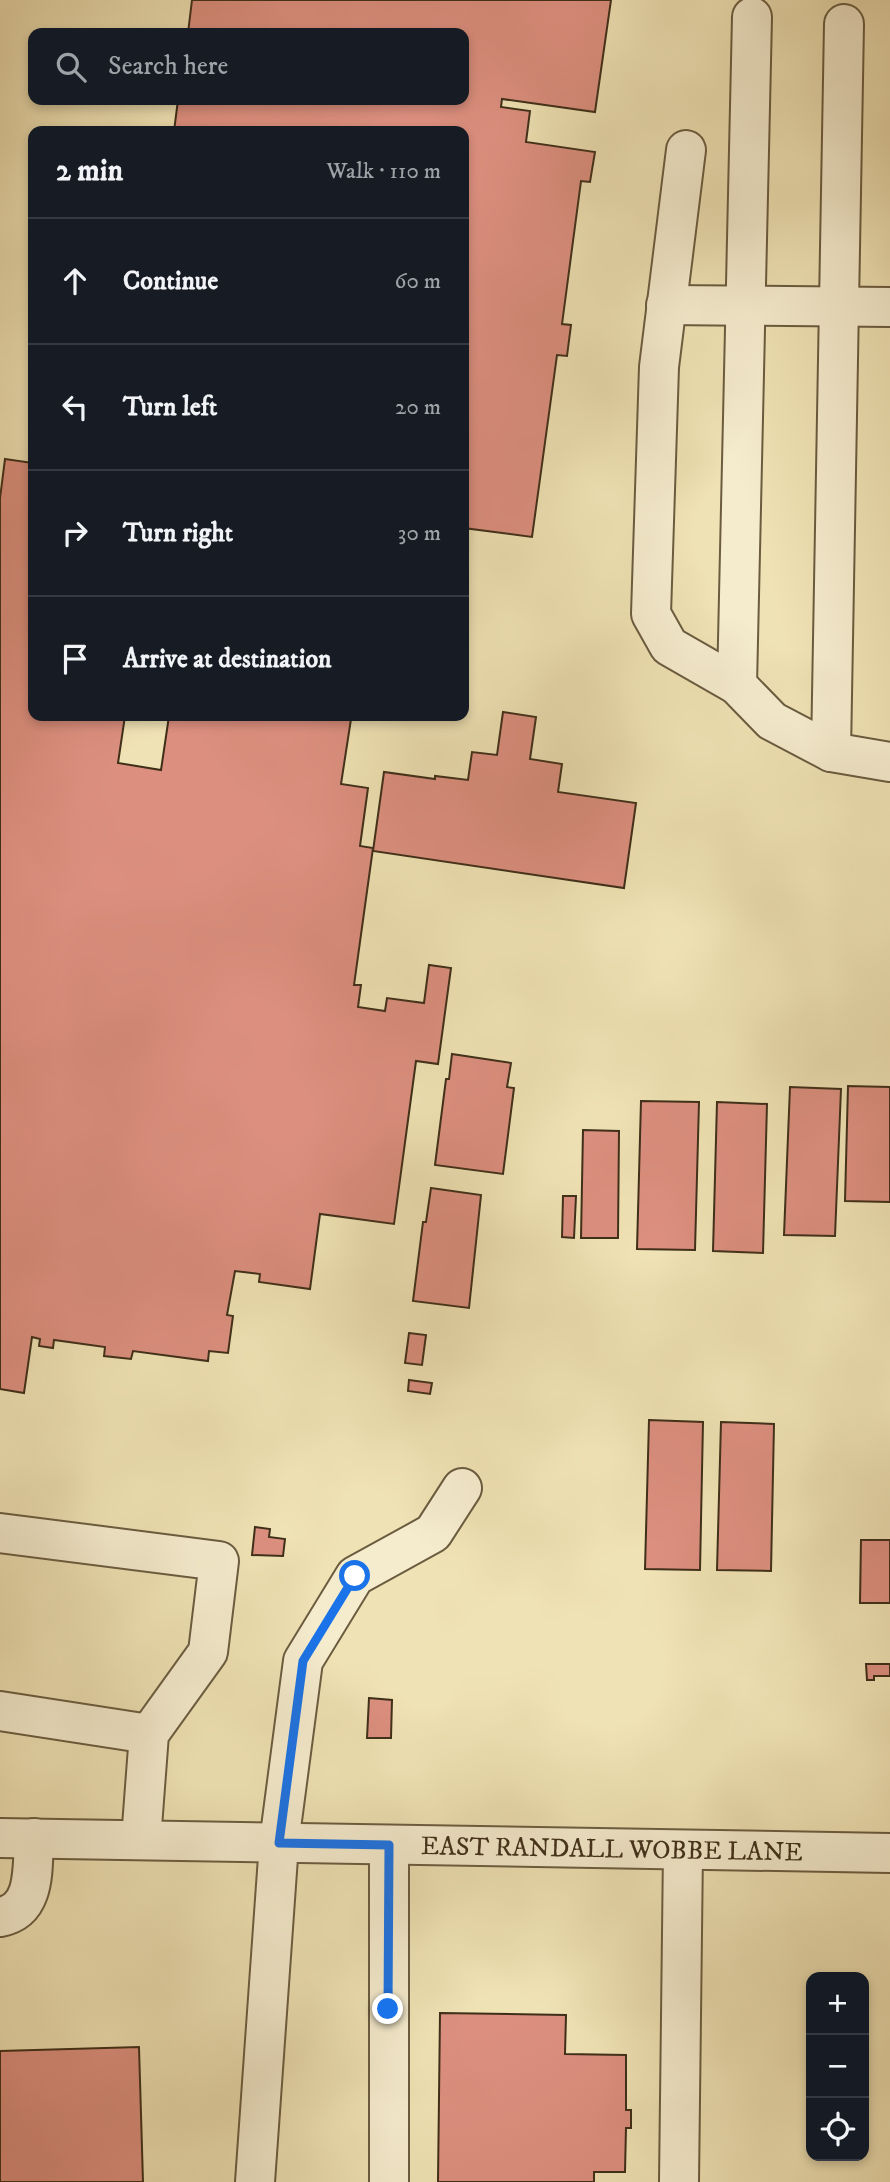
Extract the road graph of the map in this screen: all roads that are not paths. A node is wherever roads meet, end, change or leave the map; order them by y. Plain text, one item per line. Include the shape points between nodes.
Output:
1 (752, 17) dead end
2 (844, 24) dead end
3 (686, 150) dead end
4 (666, 304) junction
5 (746, 305) junction
6 (839, 306) junction
7 (890, 307) edge
8 (737, 685) junction
9 (831, 752) junction
10 (890, 762) edge
11 (462, 1488) dead end
12 (0, 1533) edge
13 (0, 1711) edge
14 (149, 1734) junction
15 (17, 1838) edge
16 (141, 1840) junction
17 (279, 1843) junction
18 (389, 1845) junction
19 (683, 1850) junction
20 (890, 1853) edge
21 (0, 1917) edge
22 (255, 2182) edge
23 (389, 2182) edge
24 (679, 2182) edge

1 - 5 street
2 - 6 street
3 - 4 street
4 - 5 street
4 - 8 street via 659,368 651,614 669,646
5 - 6 street
5 - 8 street
6 - 7 street
6 - 9 street
8 - 9 street via 772,721
9 - 10 street
11 - 17 street via 433,1533 355,1576 303,1661
12 - 14 street via 219,1561 208,1652
13 - 14 street
14 - 16 street
15 - 16 street, EAST RANDALL WOBBE LANE
15 - 21 street via 29,1896 13,1914
16 - 17 street, EAST RANDALL WOBBE LANE
17 - 18 street, EAST RANDALL WOBBE LANE
17 - 22 street
18 - 19 street, EAST RANDALL WOBBE LANE
18 - 23 street
19 - 20 street, EAST RANDALL WOBBE LANE
19 - 24 street

